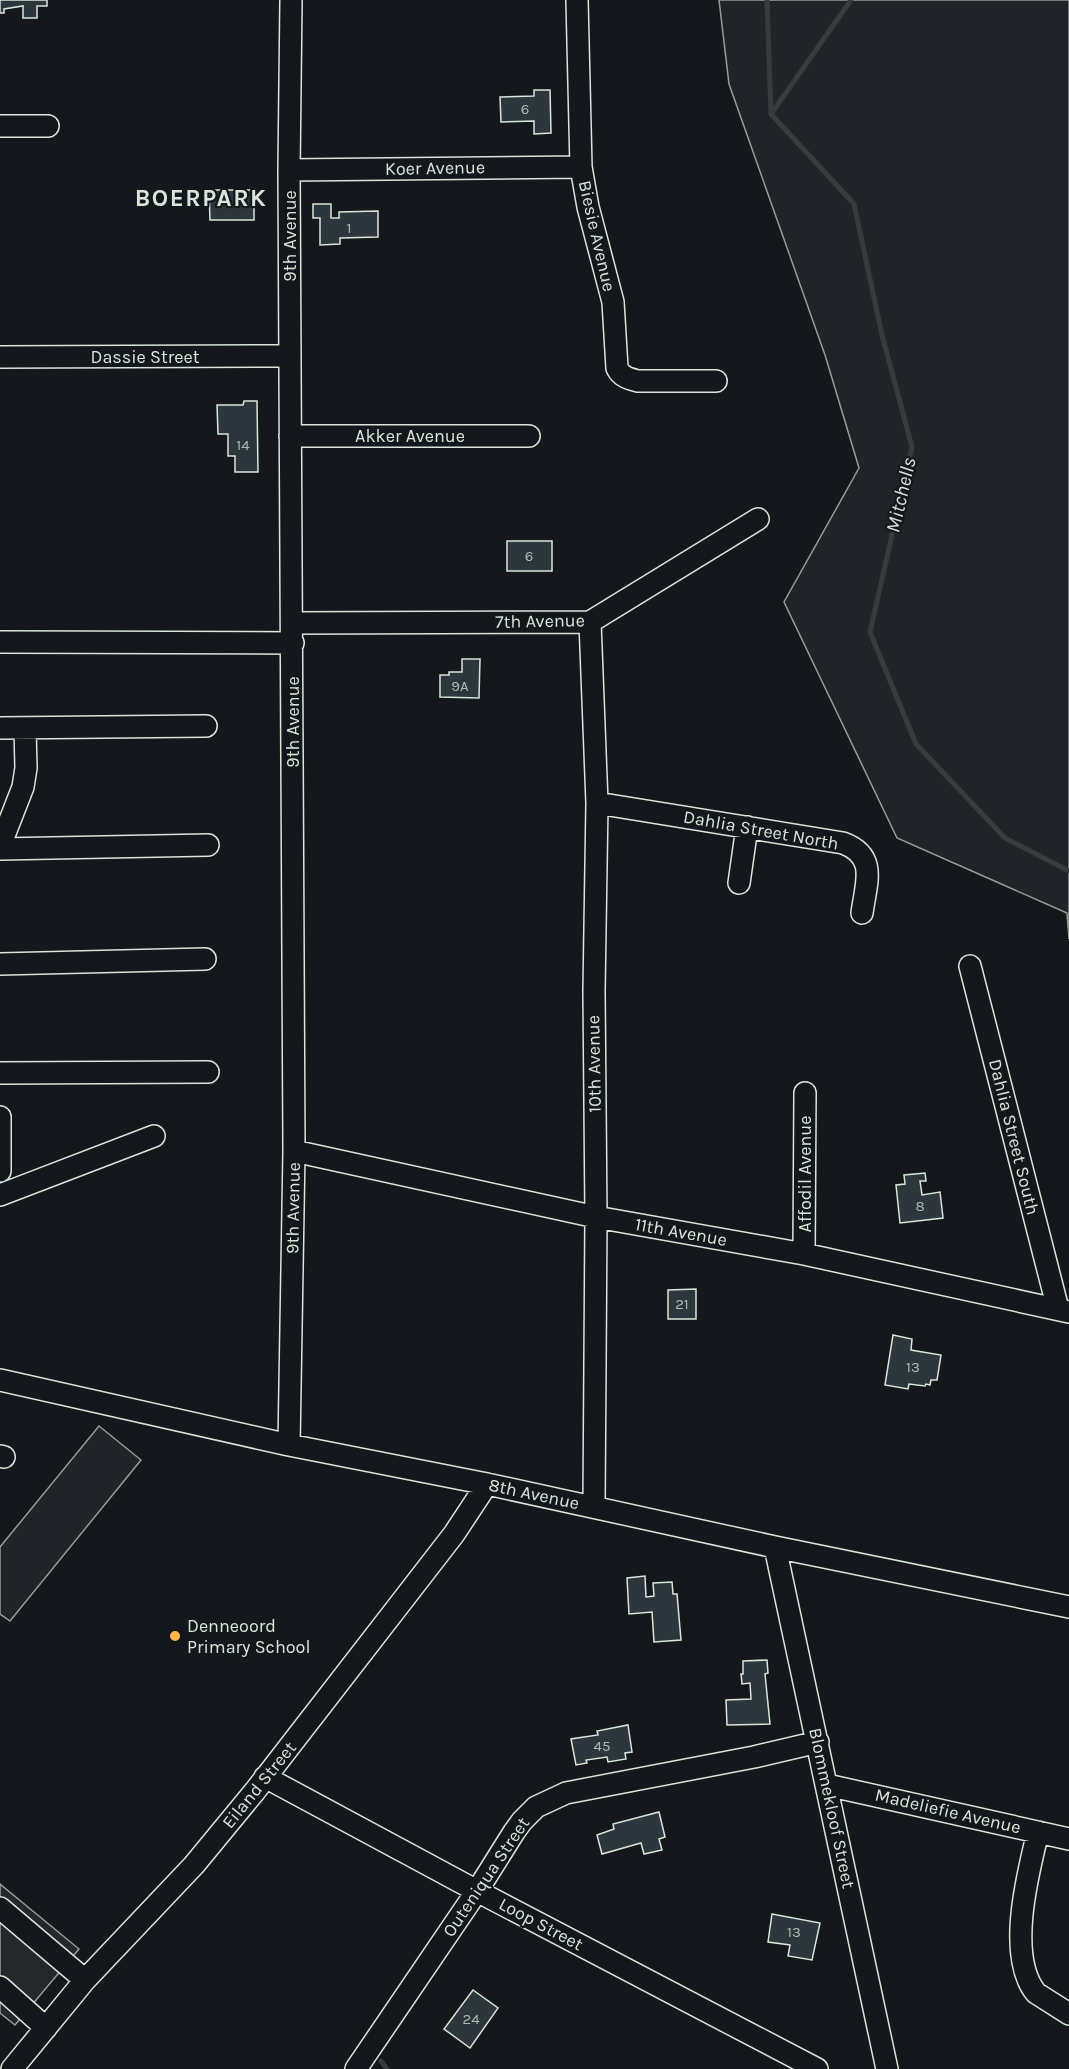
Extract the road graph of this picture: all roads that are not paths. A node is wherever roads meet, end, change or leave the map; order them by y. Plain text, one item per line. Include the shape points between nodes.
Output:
1 (291, 0) edge
2 (577, 0) edge
3 (0, 126) edge
4 (48, 126) dead end
5 (581, 167) junction
6 (289, 170) junction
7 (290, 356) junction
8 (0, 357) edge
9 (716, 381) dead end
10 (290, 436) junction
11 (529, 436) dead end
12 (758, 519) dead end
13 (590, 622) junction
14 (292, 633) junction
15 (0, 642) edge
16 (206, 726) dead end
17 (0, 728) edge
18 (25, 728) junction
19 (597, 803) junction
20 (747, 827) junction
21 (208, 845) dead end
22 (0, 847) edge
23 (739, 883) dead end
24 (862, 913) dead end
25 (205, 959) dead end
26 (0, 964) edge
27 (970, 966) dead end
28 (208, 1072) dead end
29 (0, 1073) edge
30 (805, 1094) dead end
31 (0, 1117) edge
32 (154, 1136) dead end
33 (0, 1138) edge
34 (294, 1151) junction
35 (0, 1171) edge
36 (0, 1195) edge
37 (596, 1217) junction
38 (804, 1254) junction
39 (1064, 1311) edge
40 (1, 1386) edge
41 (289, 1445) junction
42 (486, 1484) junction
43 (594, 1507) junction
44 (775, 1547) junction
45 (1069, 1607) edge
46 (818, 1742) junction
47 (265, 1777) junction
48 (827, 1785) junction
49 (1038, 1832) junction
50 (1069, 1839) edge
51 (477, 1891) junction
52 (0, 1908) edge
53 (85, 1980) junction
54 (0, 1987) edge
55 (1069, 2014) edge
56 (45, 2028) junction
57 (12, 2069) edge
58 (356, 2069) edge
59 (818, 2069) edge
60 (887, 2069) edge

1 - 6 street, 9th Avenue
2 - 5 street, Biesie Avenue
3 - 4 street
5 - 6 street, Koer Avenue
5 - 9 street, Biesie Avenue via 613,302 619,372 638,381
6 - 7 street, 9th Avenue
7 - 8 street, Dassie Street
7 - 10 street, 9th Avenue
10 - 11 street, Akker Avenue
10 - 14 street, 9th Avenue
12 - 13 street, 7th Avenue
13 - 14 street, 7th Avenue
13 - 19 street, 10th Avenue
14 - 15 street, 7th Avenue
14 - 34 street, 9th Avenue
16 - 18 street
17 - 18 street
18 - 22 street via 23,787
19 - 20 street, Dahlia Street North
19 - 37 street, 10th Avenue
20 - 23 street
20 - 24 street, Dahlia Street North via 853,847 867,864
21 - 22 street
25 - 26 street
27 - 39 street, Dahlia Street South
28 - 29 street
30 - 38 street, Affodil Avenue
31 - 33 street
32 - 36 street
33 - 35 street
34 - 37 street, 11th Avenue
34 - 41 street, 9th Avenue
37 - 38 street, 11th Avenue
37 - 43 street, 10th Avenue
38 - 39 street, 11th Avenue
40 - 41 street, 8th Avenue
41 - 42 street, 8th Avenue
42 - 43 street, 8th Avenue
42 - 47 street, Eiland Street via 447,1543
43 - 44 street, 8th Avenue
44 - 45 street, 8th Avenue
44 - 46 street, Blommekloof Street
46 - 48 street, Blommekloof Street
46 - 51 street, Outeniqua Street via 566,1793 543,1803 522,1821
47 - 51 street, Loop Street
47 - 53 street, Eiland Street via 194,1865
48 - 49 street, Madeliefie Avenue
48 - 60 street, Blommekloof Street
49 - 50 street, Madeliefie Avenue
49 - 55 street via 1021,1924 1025,1968 1032,1989
51 - 58 street, Outeniqua Street
51 - 59 street, Loop Street
52 - 53 street
53 - 56 street, Eiland Street
54 - 56 street
56 - 57 street, Eiland Street

